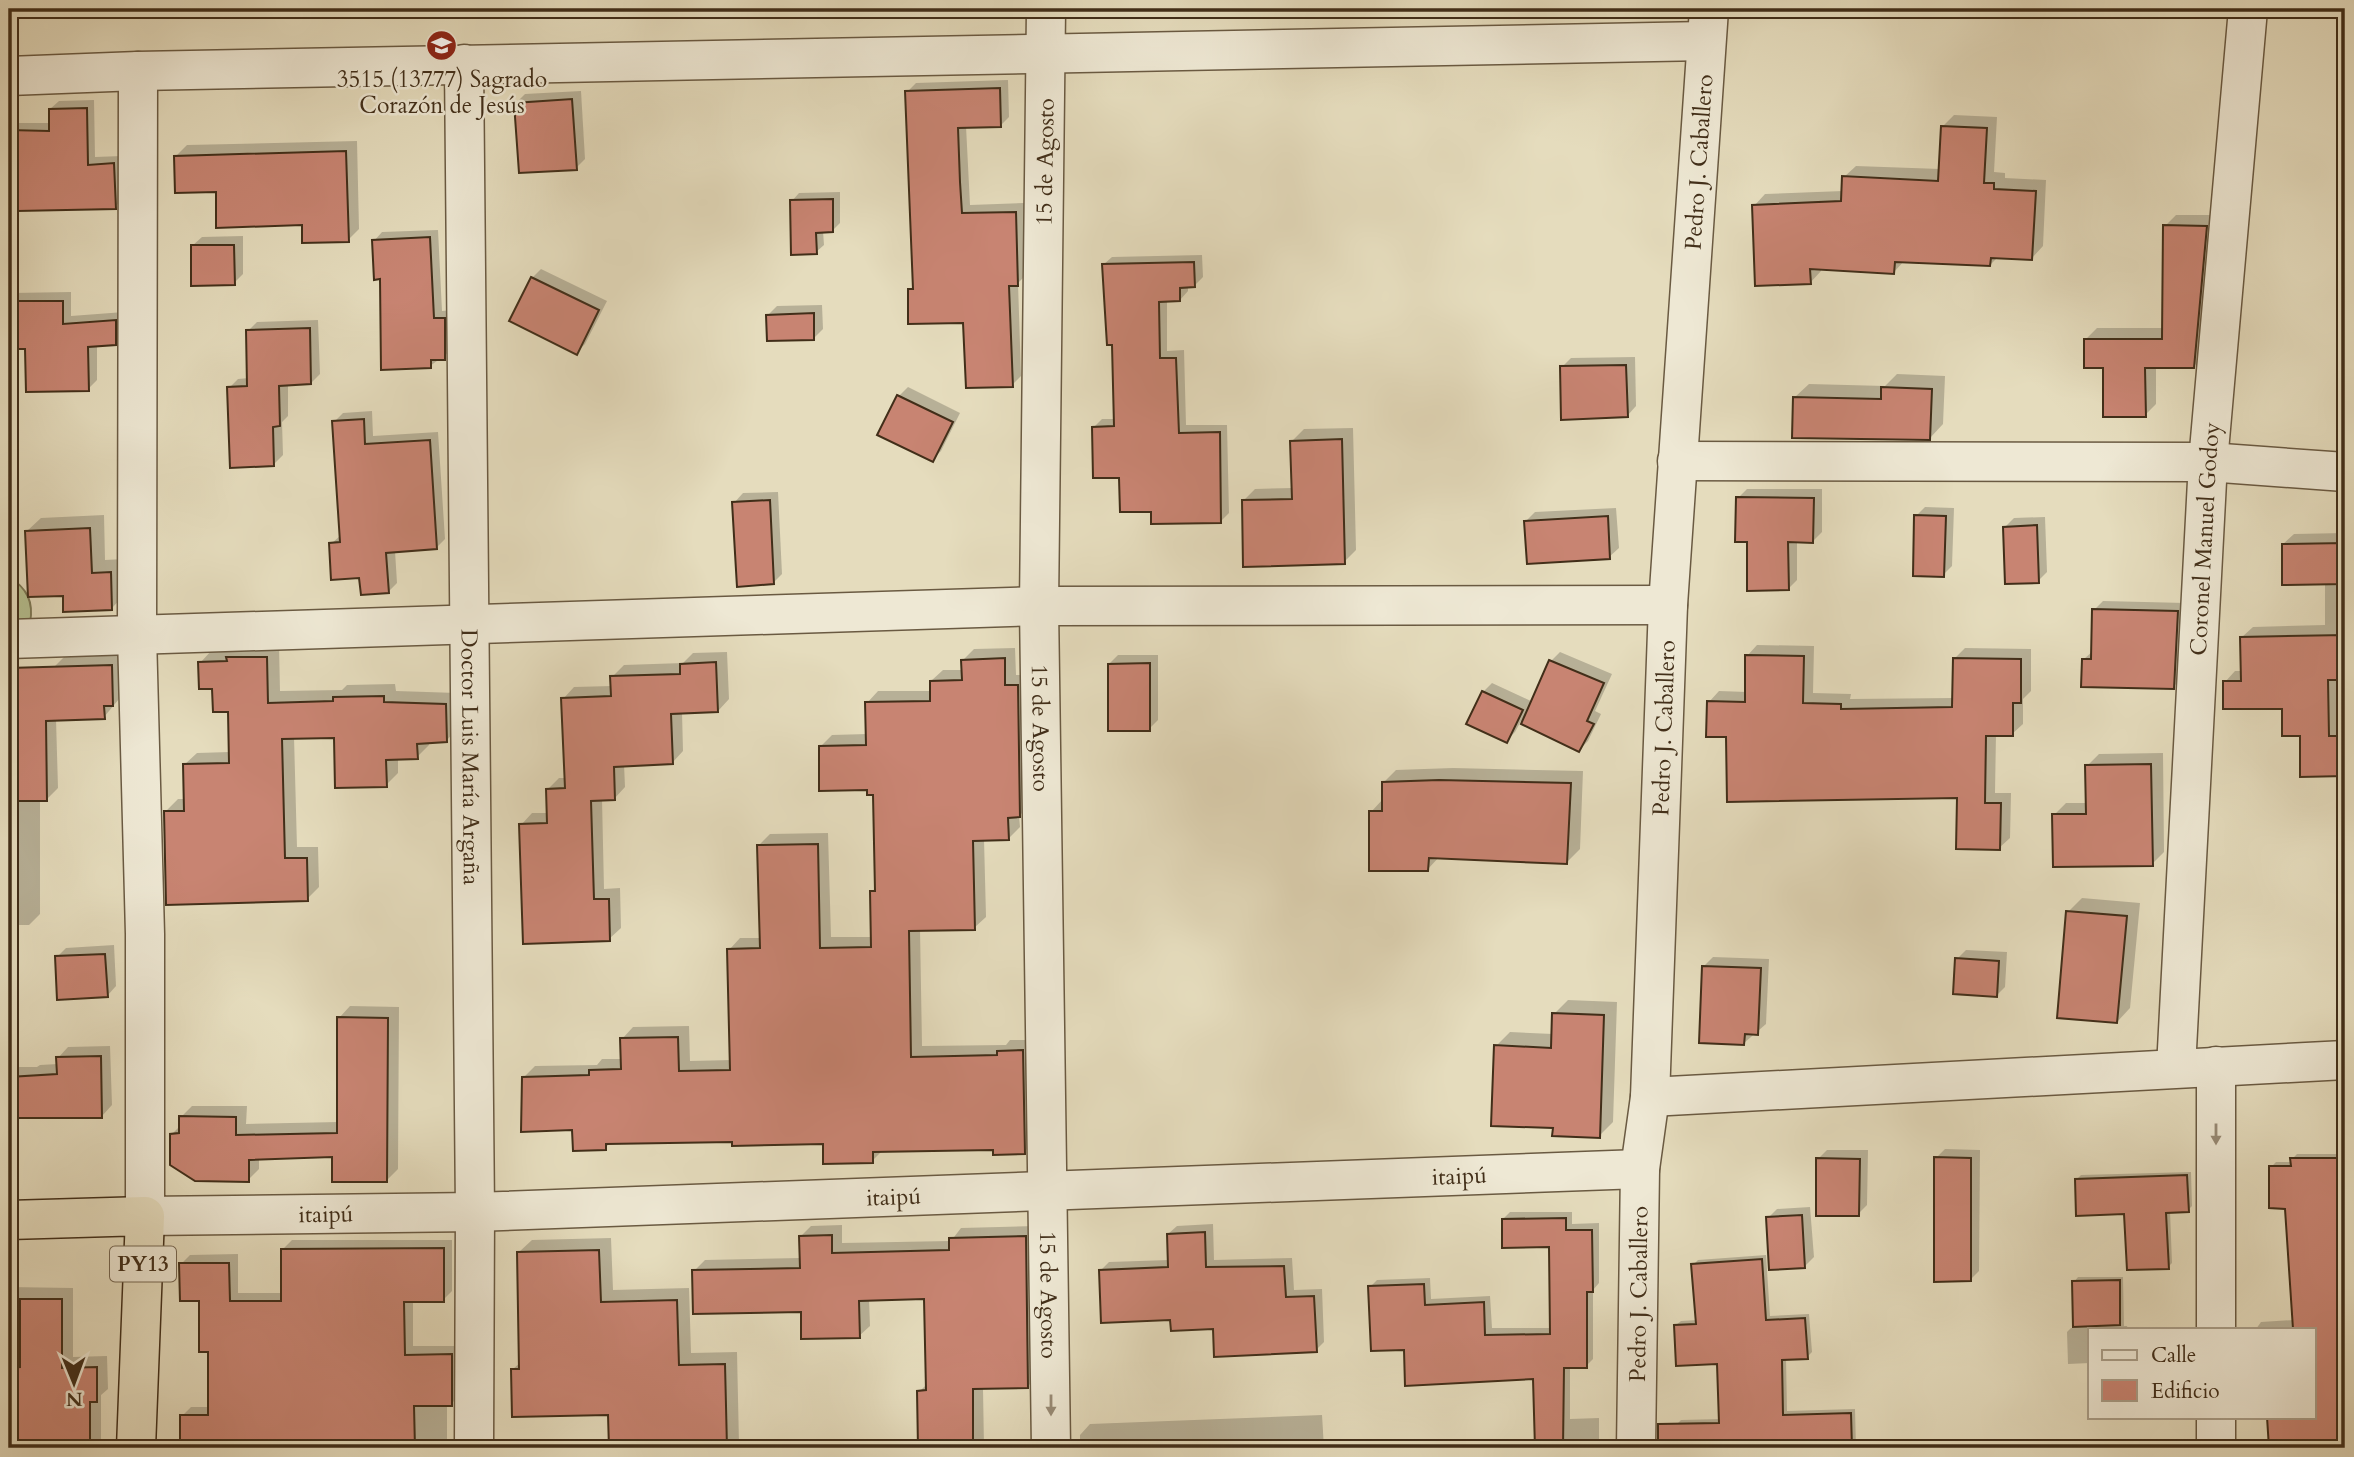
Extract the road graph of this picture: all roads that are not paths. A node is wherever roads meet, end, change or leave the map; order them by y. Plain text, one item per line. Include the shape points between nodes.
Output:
1 (1046, 9) edge
2 (2248, 9) edge
3 (1707, 25) edge
4 (1046, 53) junction
5 (464, 65) junction
6 (138, 71) junction
7 (9, 75) edge
8 (1677, 461) junction
9 (2208, 462) junction
10 (2345, 472) edge
11 (1668, 605) junction
12 (1039, 606) junction
13 (469, 623) junction
14 (137, 635) junction
15 (9, 639) edge
16 (2345, 1060) edge
17 (2216, 1066) junction
18 (2176, 1068) junction
19 (1650, 1097) junction
20 (1640, 1169) junction
21 (1049, 1189) junction
22 (475, 1212) junction
23 (145, 1216) junction
24 (9, 1220) edge
25 (2216, 1328) edge
26 (2216, 1418) edge
27 (136, 1448) edge
28 (474, 1448) edge
29 (1051, 1448) edge
30 (1636, 1448) edge
31 (2216, 1448) edge

1 - 4 street, 15 de Agosto
2 - 9 street, Coronel Manuel Godoy
3 - 4 street
3 - 8 street, Pedro J. Caballero
4 - 5 street
4 - 12 street, 15 de Agosto
5 - 6 street
5 - 13 street, Doctor Luis María Argaña
6 - 7 street
6 - 14 street
8 - 9 street
8 - 11 street, Pedro J. Caballero
9 - 10 street
9 - 18 street, Coronel Manuel Godoy
11 - 12 street
11 - 19 street, Pedro J. Caballero
12 - 13 street
12 - 21 street, 15 de Agosto
13 - 14 street
13 - 22 street, Doctor Luis María Argaña
14 - 15 street
14 - 23 street via 145,934
16 - 17 street
17 - 18 street
17 -> 25 street
18 - 19 street
19 - 20 street, Pedro J. Caballero
20 - 21 street, itaipú
20 - 30 street, Pedro J. Caballero
21 - 22 street, itaipú
21 -> 29 street, 15 de Agosto
22 - 23 street, itaipú
22 - 28 street, Doctor Luis María Argaña
23 - 24 highway, PY13
23 - 27 highway, PY13
26 - 31 street

